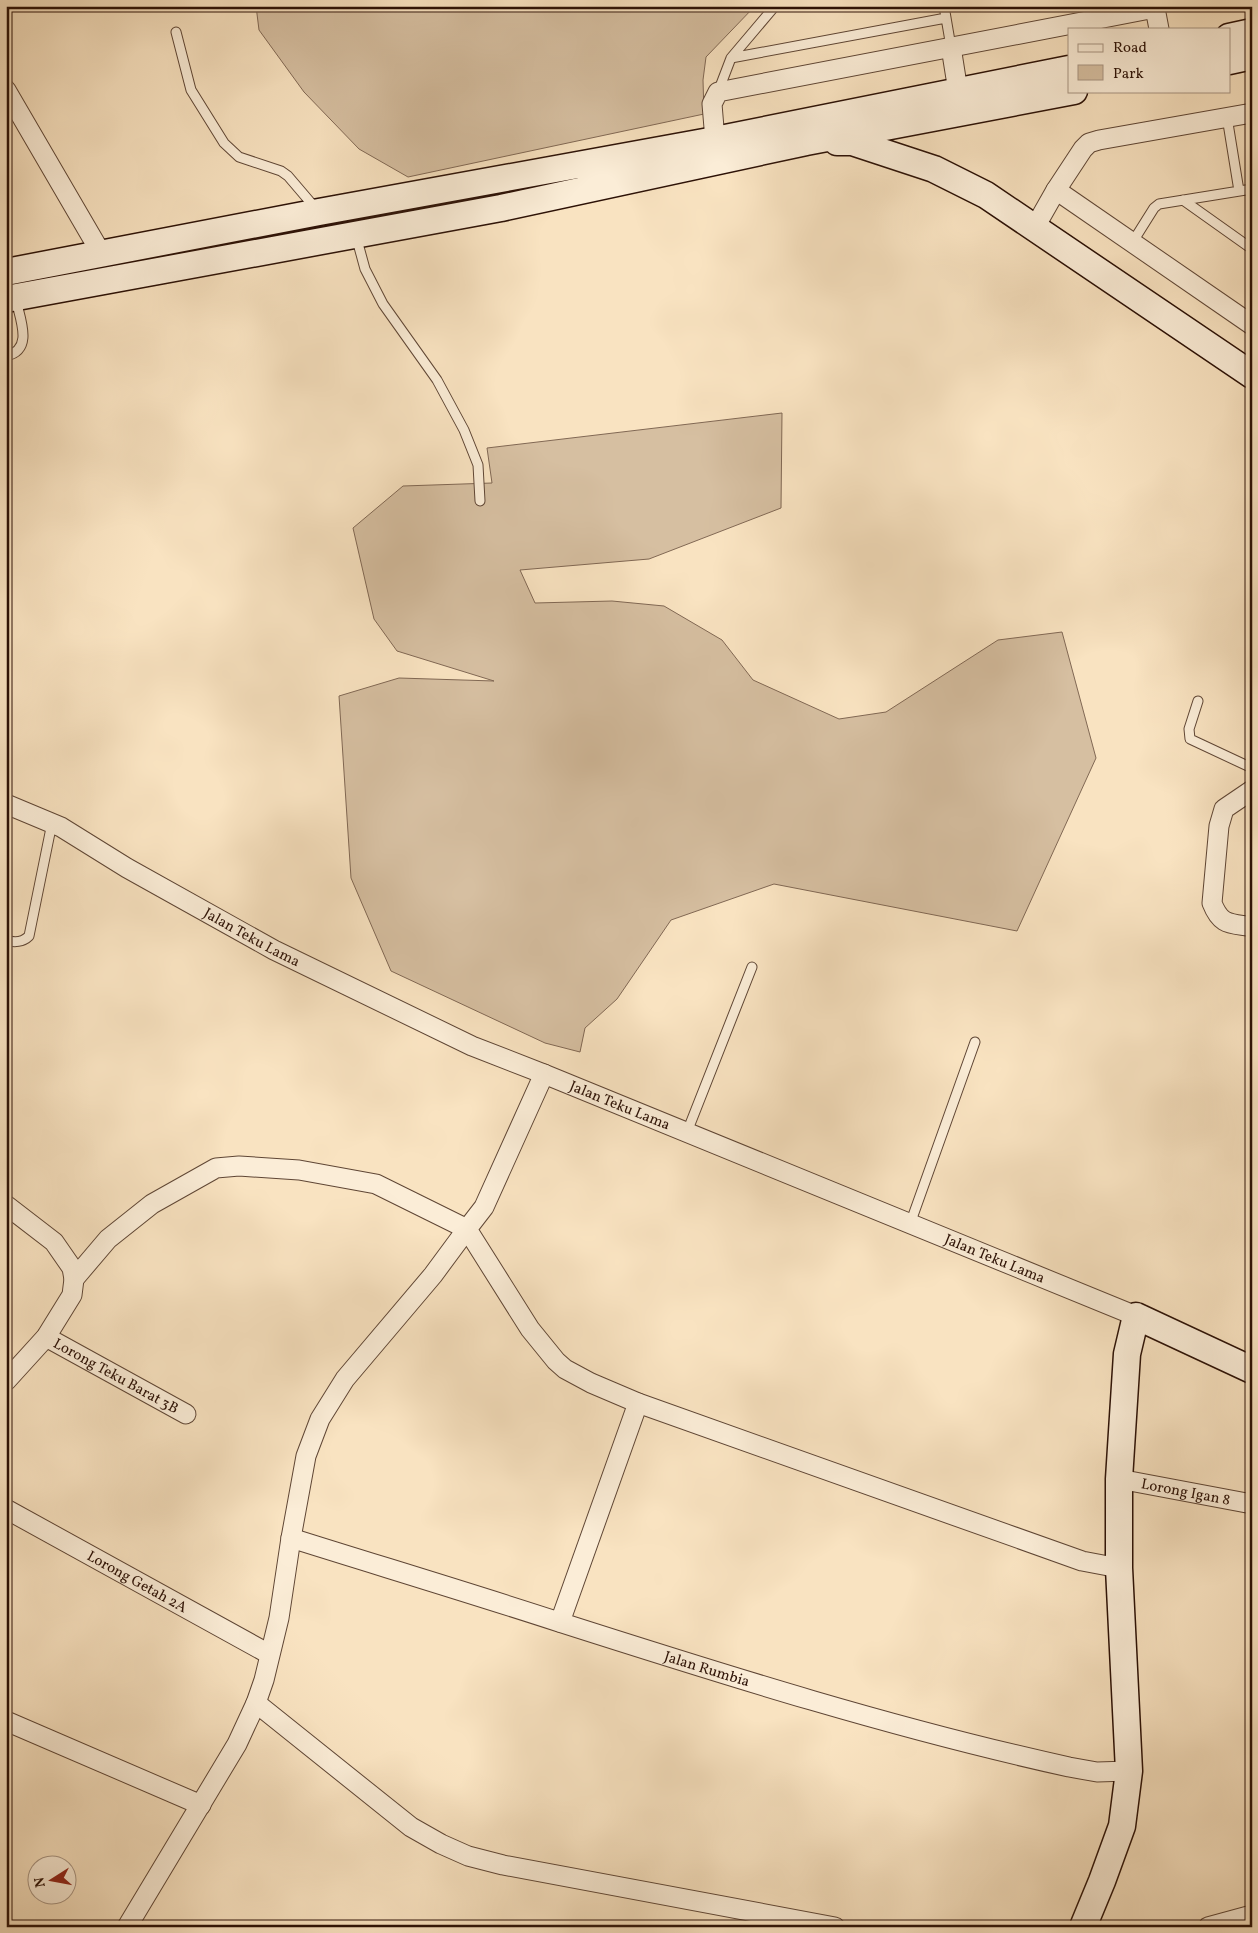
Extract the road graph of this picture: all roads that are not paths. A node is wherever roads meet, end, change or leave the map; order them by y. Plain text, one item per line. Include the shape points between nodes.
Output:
1 (775, 6) edge
2 (944, 6) edge
3 (1155, 7) edge
4 (946, 18) junction
5 (1159, 28) edge
6 (176, 32) dead end
7 (1252, 32) edge
8 (1230, 36) edge
9 (951, 47) junction
10 (1252, 56) edge
11 (731, 58) junction
12 (1230, 60) edge
13 (1068, 69) edge
14 (6, 90) edge
15 (958, 91) junction
16 (718, 92) junction
17 (1069, 92) edge
18 (1252, 113) edge
19 (1227, 117) junction
20 (715, 140) junction
21 (806, 142) junction
22 (1056, 190) junction
23 (1252, 190) edge
24 (1239, 191) junction
25 (1182, 200) junction
26 (319, 212) junction
27 (1035, 228) junction
28 (355, 235) junction
29 (1132, 243) junction
30 (1252, 249) edge
31 (101, 253) junction
32 (6, 272) edge
33 (11, 298) edge
34 (1252, 324) edge
35 (6, 356) edge
36 (1252, 375) edge
37 (480, 500) dead end
38 (1198, 701) dead end
39 (1252, 768) edge
40 (1252, 790) edge
41 (6, 804) edge
42 (52, 823) junction
43 (1252, 927) edge
44 (6, 940) edge
45 (752, 967) dead end
46 (975, 1042) dead end
47 (544, 1074) junction
48 (688, 1132) junction
49 (6, 1205) edge
50 (910, 1224) junction
51 (467, 1229) junction
52 (74, 1279) junction
53 (1136, 1316) junction
54 (46, 1337) junction
55 (1252, 1370) edge
56 (6, 1381) edge
57 (638, 1403) junction
58 (186, 1414) dead end
59 (1119, 1479) junction
60 (1252, 1504) edge
61 (6, 1509) edge
62 (291, 1538) junction
63 (1119, 1568) junction
64 (560, 1622) junction
65 (269, 1654) junction
66 (256, 1703) junction
67 (6, 1721) edge
68 (1129, 1772) junction
69 (201, 1805) junction
70 (1252, 1915) edge
71 (126, 1927) edge
72 (836, 1927) edge
73 (1083, 1927) edge
74 (1208, 1927) edge

1 - 11 lane
2 - 4 lane
3 - 5 street
3 - 9 street
4 - 9 lane
4 - 11 lane
6 - 26 lane via 192,90 224,142 239,157 288,176
7 - 8 main road
9 - 15 street
9 - 16 street
10 - 12 main road
11 - 16 lane
13 - 15 main road
14 - 31 street
15 - 20 main road
16 - 20 street via 712,104
17 - 21 main road
18 - 19 street
19 - 22 street via 1089,143
19 - 24 lane
20 - 26 main road
21 - 27 main road via 852,142 934,169 986,195
21 - 28 main road via 500,208
22 - 27 street
22 - 29 street
23 - 24 lane
24 - 25 lane
25 - 29 lane via 1154,208
25 - 30 lane
26 - 31 main road
27 - 36 main road
28 - 33 main road
28 - 37 lane via 365,269 383,304 437,380 464,430 478,465
29 - 34 street
31 - 32 main road
33 - 35 lane via 24,335 21,346 14,354
38 - 39 lane via 1189,729 1190,739
40 - 43 street via 1224,810 1219,826 1212,903 1216,915 1225,922
41 - 42 street, Jalan Teku Lama
42 - 44 lane via 29,936 25,940
42 - 47 street, Jalan Teku Lama via 274,950 472,1046
45 - 48 lane
46 - 50 lane
47 - 48 street, Jalan Teku Lama
47 - 51 street via 484,1207
48 - 50 street, Jalan Teku Lama
49 - 52 street via 54,1242 72,1268
50 - 53 street, Jalan Teku Lama
51 - 52 street via 376,1184 299,1170 239,1166 216,1168 145,1210 108,1239
51 - 57 street via 530,1329 556,1361 565,1370
51 - 62 street via 433,1275 345,1379 320,1419 306,1456
52 - 54 street via 72,1295
53 - 55 main road, Jalan Teku Lama
53 - 59 main road via 1127,1354
54 - 56 street
54 - 58 street, Lorong Teku Barat 3B
57 - 63 street via 1082,1561
57 - 64 street
59 - 60 street, Lorong Igan 8
59 - 63 main road
61 - 65 street, Lorong Getah 2A
62 - 64 street, Jalan Rumbia
62 - 65 street
63 - 68 main road
64 - 68 street, Jalan Rumbia via 642,1650 890,1722 1069,1767 1097,1772
65 - 66 street
66 - 69 street via 237,1744
66 - 72 street via 411,1827 468,1856
67 - 69 street
68 - 73 main road via 1122,1826
69 - 71 street
70 - 74 street

